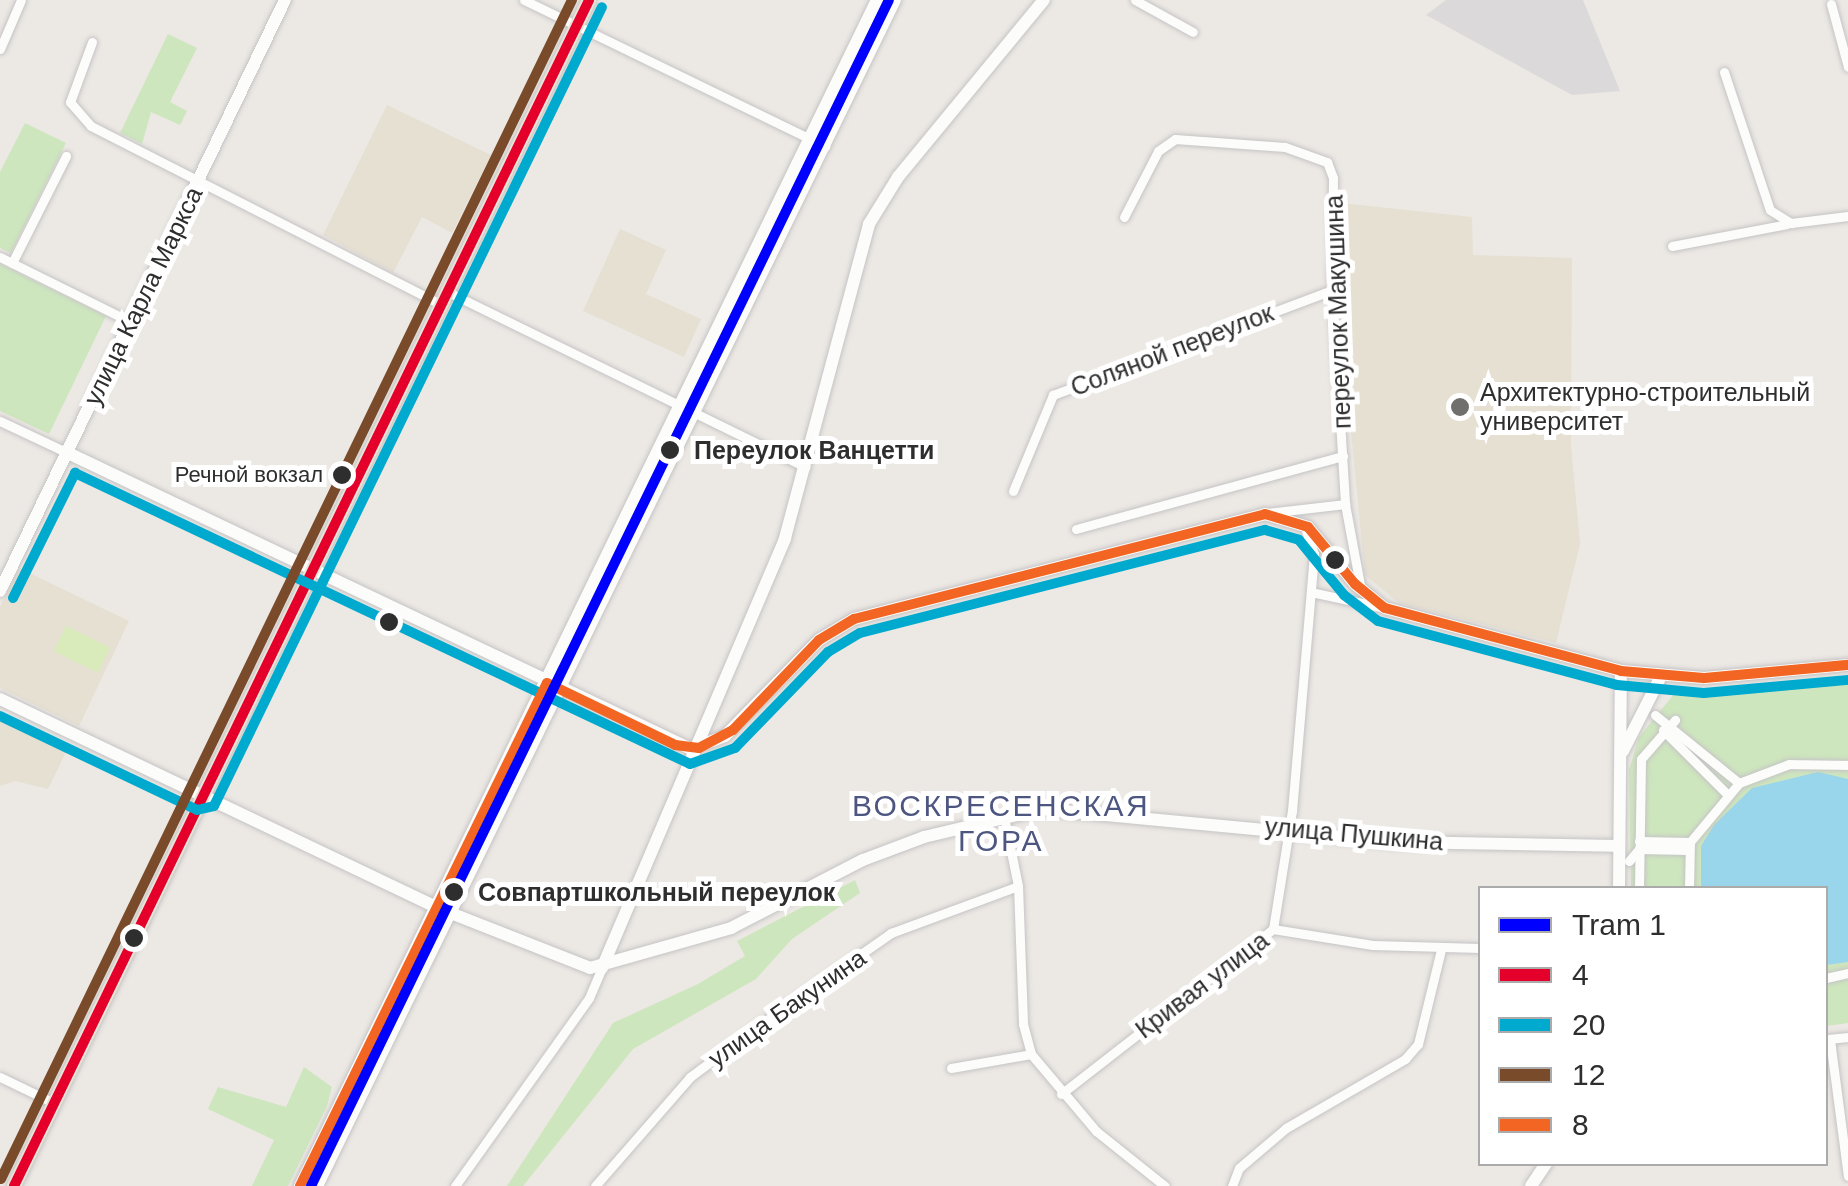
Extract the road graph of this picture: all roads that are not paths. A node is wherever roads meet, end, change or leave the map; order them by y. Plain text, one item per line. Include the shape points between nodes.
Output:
1 (21, 0) edge
2 (285, 0) edge
3 (524, 0) edge
4 (590, 0) edge
5 (877, 0) edge
6 (895, 0) edge
7 (1044, 0) edge
8 (1135, 0) edge
9 (1831, 4) dead end
10 (577, 25) junction
11 (1193, 32) dead end
12 (92, 42) dead end
13 (0, 48) edge
14 (1848, 67) edge
15 (1724, 72) dead end
16 (810, 138) junction
17 (825, 146) junction
18 (66, 156) dead end
19 (199, 178) junction
20 (1124, 216) dead end
21 (1848, 216) edge
22 (1792, 223) junction
23 (1672, 246) dead end
24 (0, 257) edge
25 (12, 263) junction
26 (1332, 290) junction
27 (445, 299) junction
28 (129, 321) junction
29 (678, 406) junction
30 (692, 412) junction
31 (0, 421) edge
32 (68, 453) junction
33 (1343, 456) junction
34 (805, 467) junction
35 (1013, 491) dead end
36 (1345, 504) junction
37 (1264, 514) junction
38 (1296, 520) junction
39 (1076, 529) dead end
40 (315, 568) junction
41 (0, 591) edge
42 (1310, 592) junction
43 (1364, 592) junction
44 (1384, 608) junction
45 (1848, 665) edge
46 (1621, 671) junction
47 (1660, 678) junction
48 (546, 683) junction
49 (562, 690) junction
50 (0, 699) edge
51 (1670, 725) junction
52 (1687, 734) junction
53 (1673, 747) junction
54 (699, 748) junction
55 (1621, 756) junction
56 (1722, 765) junction
57 (1848, 765) edge
58 (1707, 778) junction
59 (1739, 783) junction
60 (1728, 794) junction
61 (203, 796) junction
62 (1003, 814) junction
63 (1288, 829) junction
64 (1639, 845) junction
65 (1616, 846) junction
66 (1688, 846) junction
67 (1629, 861) dead end
68 (1018, 886) junction
69 (1619, 886) edge
70 (1639, 886) edge
71 (1689, 886) edge
72 (439, 908) junction
73 (453, 914) junction
74 (1273, 929) junction
75 (1478, 948) edge
76 (1441, 950) junction
77 (602, 968) junction
78 (1848, 1037) edge
79 (1828, 1039) edge
80 (1031, 1054) junction
81 (950, 1068) dead end
82 (0, 1077) edge
83 (1061, 1094) junction
84 (54, 1104) junction
85 (1848, 1176) edge
86 (14, 1186) edge
87 (300, 1186) edge
88 (317, 1186) edge
89 (455, 1186) edge
90 (595, 1186) edge
91 (1165, 1186) edge
92 (1232, 1186) edge

1 - 13 street
2 - 19 main road, улица Карла Маркса
3 - 10 street
4 - 10 main road
5 - 16 main road
6 - 17 main road
7 - 34 main road via 898,177 869,224
8 - 11 street
9 - 14 street
10 - 16 street
10 - 27 main road
12 - 19 street via 70,102 91,126
15 - 22 street via 1770,210
16 - 17 street
16 - 29 main road
17 - 30 main road
18 - 25 street
19 - 27 street
19 - 28 main road, улица Карла Маркса
20 - 26 street, переулок Макушина via 1166,142 1306,150 1327,162 1333,178
21 - 22 street
22 - 23 street
24 - 25 street
25 - 28 street
26 - 33 street, переулок Макушина
26 - 35 street, Соляной переулок via 1053,395
27 - 29 street
27 - 40 main road
28 - 32 main road, улица Карла Маркса
29 - 30 street
29 - 48 main road
30 - 34 street
30 - 49 main road
31 - 32 street
32 - 40 main road
32 - 41 main road, улица Карла Маркса
33 - 36 street, переулок Макушина
33 - 39 street
34 - 54 main road via 785,538
36 - 37 street
36 - 43 street, переулок Макушина via 1351,557
37 - 38 main road
37 - 54 main road via 854,619 818,640 733,730
38 - 42 street via 1312,539
38 - 43 main road
40 - 48 main road
40 - 61 main road
42 - 44 street
42 - 63 street
43 - 44 main road
44 - 46 main road
45 - 47 main road
46 - 47 main road
46 - 55 main road
47 - 55 main road
48 - 49 main road
48 - 72 main road
49 - 54 main road via 675,745
49 - 73 main road
50 - 61 main road
51 - 52 street
51 - 53 street
51 - 64 street via 1641,760
52 - 53 street
52 - 56 street
53 - 58 street
54 - 77 main road
55 - 65 main road
56 - 58 street
56 - 59 street
57 - 59 street via 1789,764
58 - 60 street
59 - 60 street
60 - 66 street
61 - 72 main road
61 - 84 main road
62 - 63 main road, улица Пушкина via 1042,809
62 - 68 street
62 - 77 main road, улица Пушкина via 863,860 731,928
63 - 65 main road, улица Пушкина via 1394,842
63 - 74 street
64 - 66 street
64 - 67 street
64 - 70 street
65 - 69 main road
66 - 71 street
68 - 80 street via 1023,1024
68 - 90 street, улица Бакунина via 891,933 761,1024 690,1077
72 - 73 main road
72 - 87 main road
73 - 77 main road via 569,964
73 - 88 main road
74 - 76 street, Кривая улица
74 - 83 street, Кривая улица
75 - 76 street, Кривая улица
76 - 92 street via 1418,1044 1286,1128 1239,1168
77 - 89 street via 589,998
78 - 79 street
79 - 85 street
80 - 81 street
80 - 83 street
82 - 84 street
83 - 91 street
84 - 86 main road

